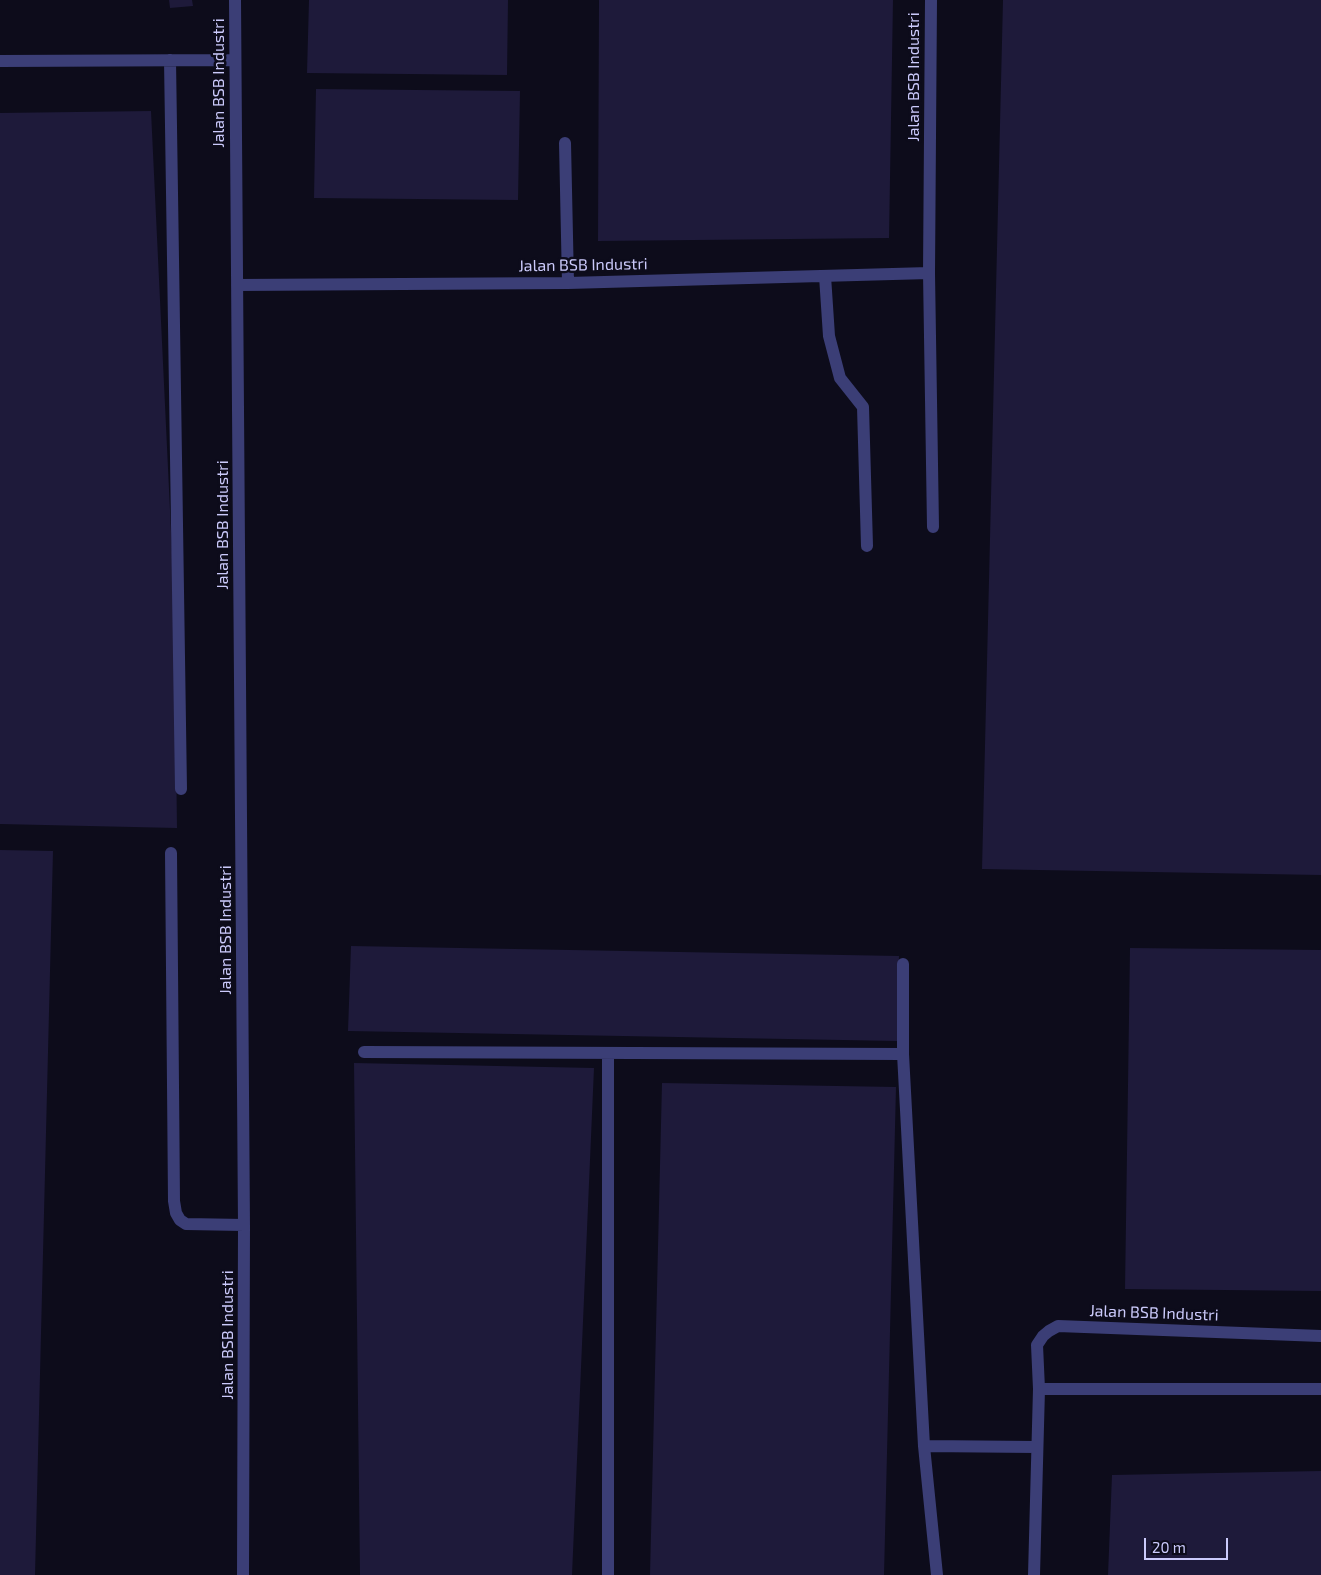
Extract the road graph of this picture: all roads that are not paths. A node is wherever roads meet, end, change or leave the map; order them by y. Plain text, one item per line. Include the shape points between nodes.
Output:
1 (235, 0) edge
2 (931, 0) edge
3 (170, 60) junction
4 (235, 60) junction
5 (0, 61) edge
6 (565, 144) dead end
7 (929, 273) junction
8 (825, 276) junction
9 (568, 282) junction
10 (237, 285) junction
11 (933, 526) dead end
12 (867, 546) dead end
13 (181, 789) dead end
14 (171, 853) dead end
15 (903, 964) dead end
16 (364, 1052) dead end
17 (608, 1054) junction
18 (903, 1054) junction
19 (244, 1225) junction
20 (1321, 1336) edge
21 (1039, 1389) junction
22 (1321, 1390) edge
23 (924, 1446) junction
24 (1036, 1447) junction
25 (243, 1575) edge
26 (608, 1575) edge
27 (937, 1575) edge
28 (1034, 1575) edge

1 - 4 lane, Jalan BSB Industri
2 - 7 lane, Jalan BSB Industri
3 - 4 lane
3 - 5 lane
3 - 13 lane
4 - 10 lane, Jalan BSB Industri
6 - 9 lane
7 - 8 lane, Jalan BSB Industri
7 - 11 lane, Jalan BSB Industri
8 - 9 lane, Jalan BSB Industri
8 - 12 lane via 829,336 840,378 864,408
9 - 10 lane, Jalan BSB Industri
10 - 19 lane, Jalan BSB Industri
14 - 19 lane via 176,1213 186,1224
15 - 18 lane
16 - 17 lane
17 - 18 lane
17 - 26 lane
18 - 23 lane
19 - 25 lane, Jalan BSB Industri
20 - 21 lane, Jalan BSB Industri via 1058,1326 1043,1336 1038,1346
21 - 22 lane
21 - 24 lane, Jalan BSB Industri
23 - 24 lane
23 - 27 lane
24 - 28 lane, Jalan BSB Industri

